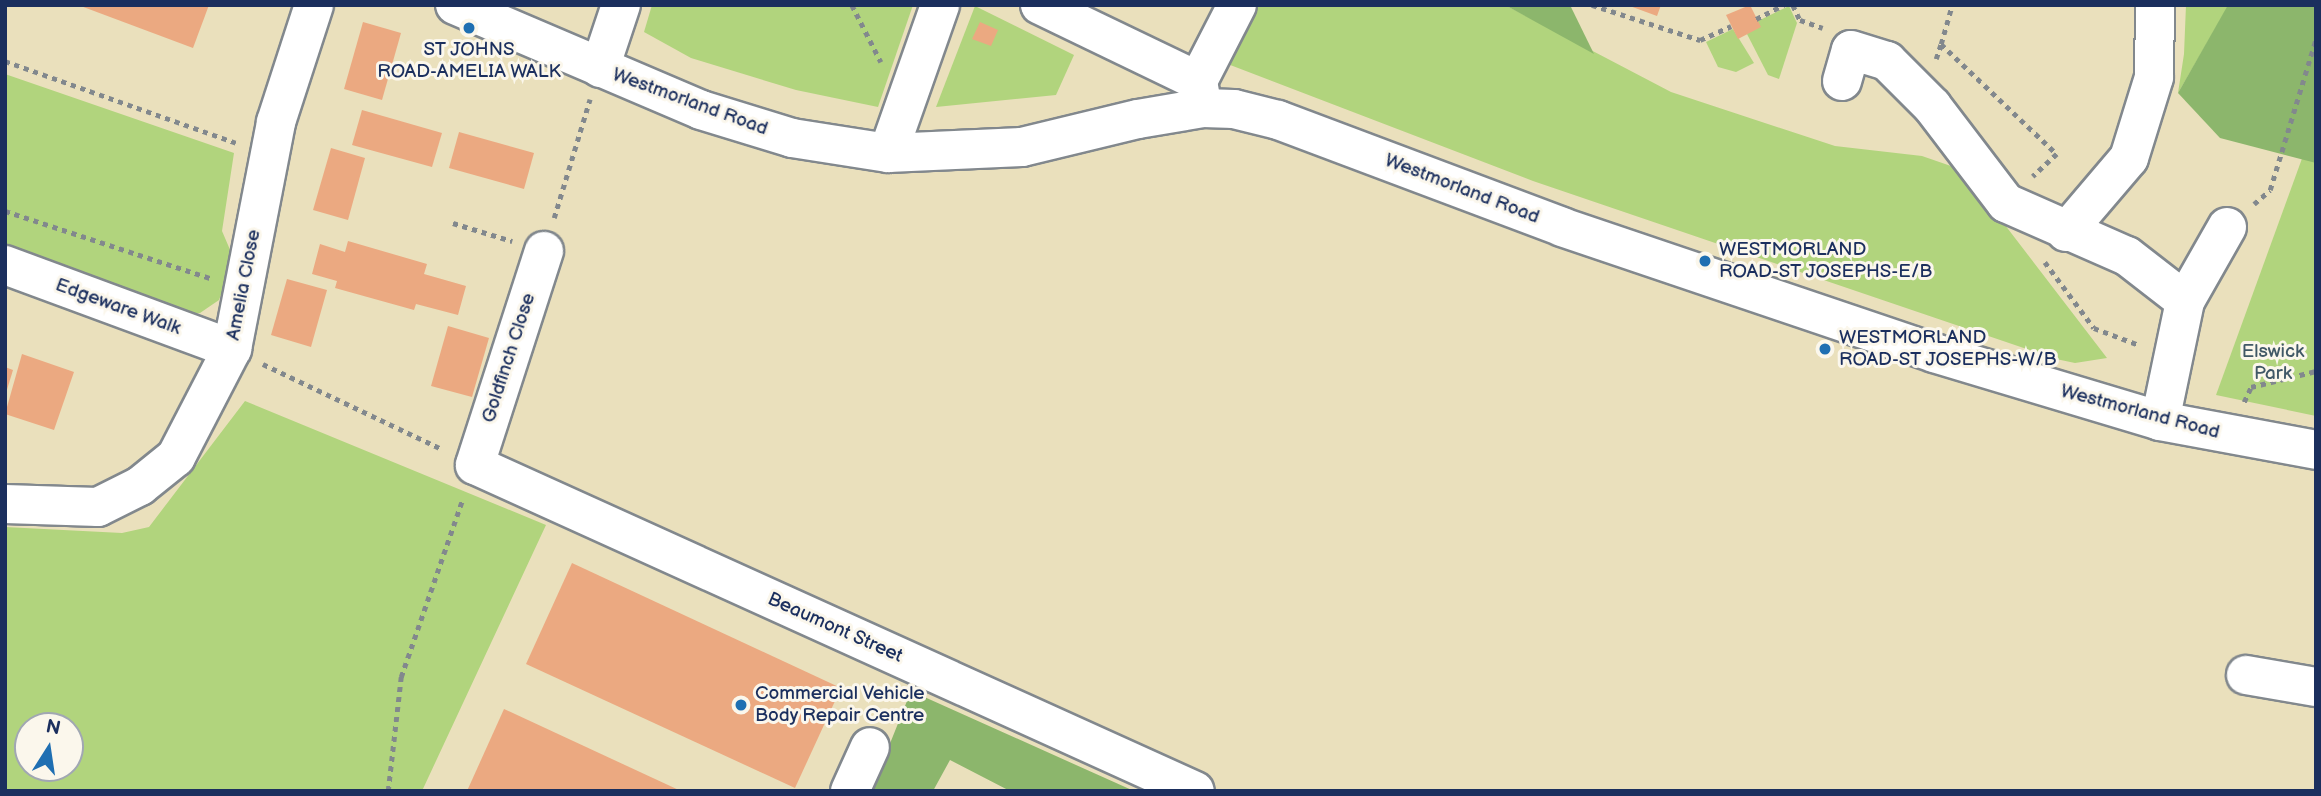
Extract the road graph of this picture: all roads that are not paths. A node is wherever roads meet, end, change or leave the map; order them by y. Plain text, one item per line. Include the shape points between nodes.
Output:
1 (314, 5) edge
2 (455, 5) edge
3 (621, 5) edge
4 (940, 5) edge
5 (1041, 5) edge
6 (1237, 5) edge
7 (2155, 5) edge
8 (1096, 17) edge
9 (600, 68) junction
10 (1842, 81) dead end
11 (1201, 94) junction
12 (888, 153) junction
13 (2227, 227) road end
14 (2066, 232) junction
15 (544, 251) road end
16 (5, 265) edge
17 (2185, 301) junction
18 (232, 349) junction
19 (2160, 421) junction
20 (2316, 450) edge
21 (475, 465) joint
22 (5, 504) edge
23 (2246, 675) dead end
24 (2316, 687) edge
25 (870, 747) dead end
26 (850, 791) edge
27 (1195, 791) edge

1 - 18 street, Amelia Close via 270,155
2 - 9 street, Westmorland Road
3 - 9 street
4 - 12 street
5 - 8 street
6 - 11 street
7 - 14 street via 2154,77 2129,158
8 - 11 street
9 - 12 street, Westmorland Road via 701,110 792,138
10 - 14 street via 1851,50 1887,61 1932,106 2006,203
11 - 12 street, Westmorland Road via 1022,147
11 - 19 street, Westmorland Road via 1562,227 1921,349
13 - 17 street
14 - 17 street via 2127,256
15 - 21 street, Goldfinch Close
16 - 18 street, Edgeware Walk
17 - 19 street
18 - 22 street, Amelia Close via 176,457 140,486 98,507
19 - 20 street, Westmorland Road
21 - 27 street, Beaumont Street
23 - 24 street
25 - 26 street

